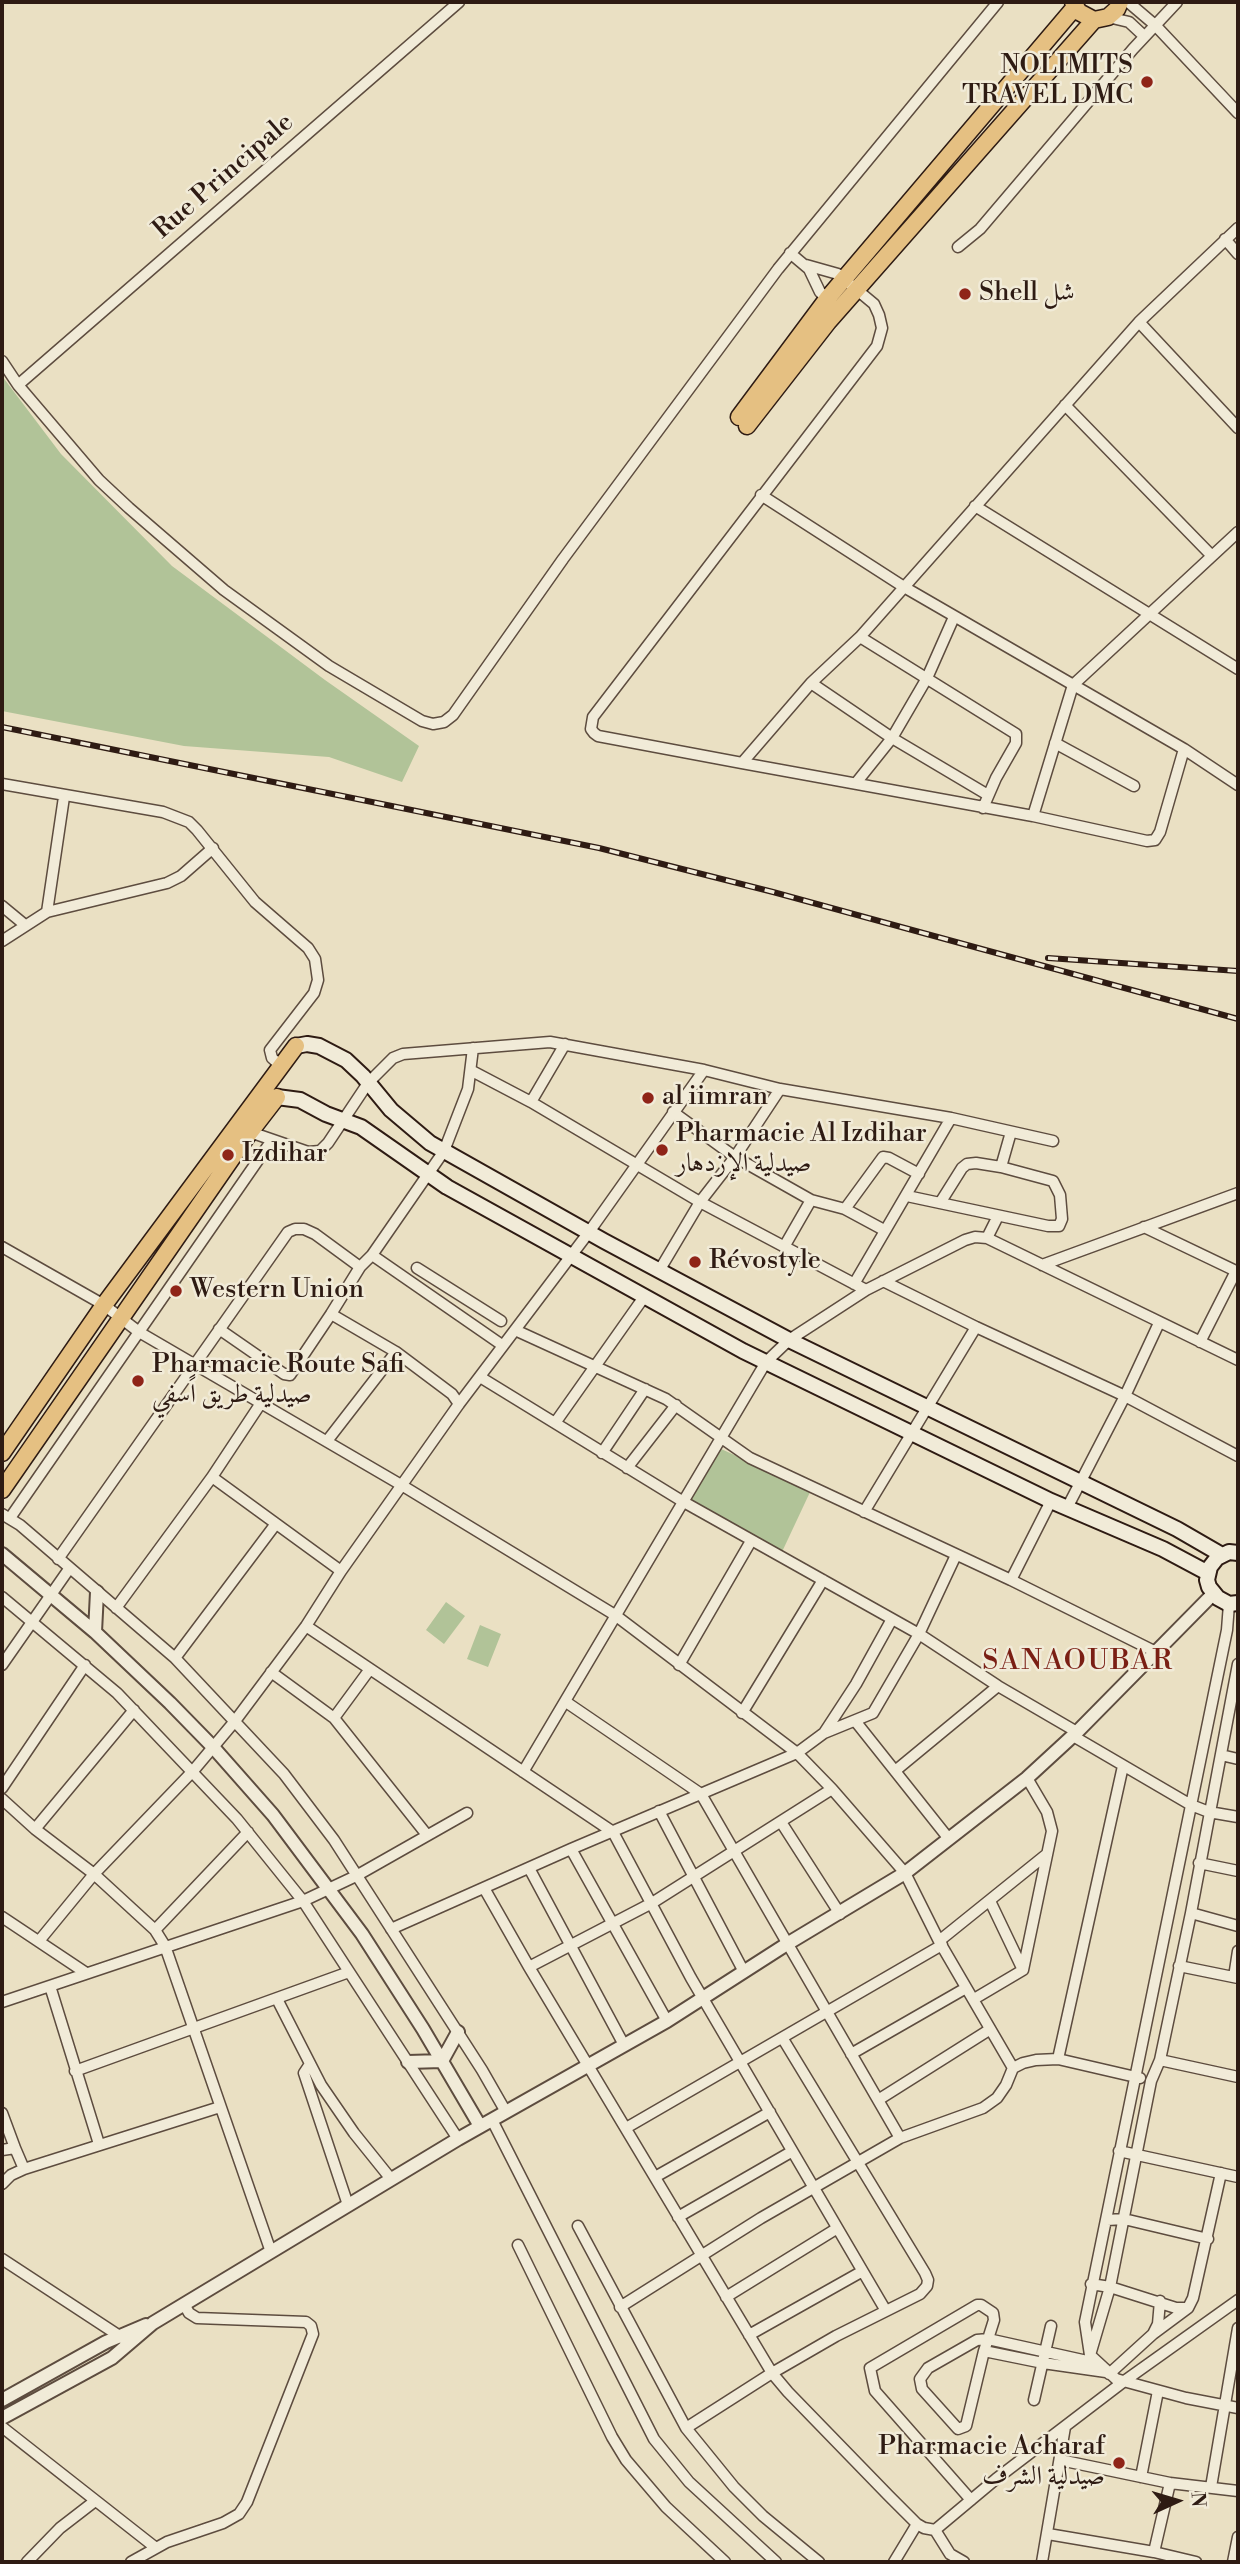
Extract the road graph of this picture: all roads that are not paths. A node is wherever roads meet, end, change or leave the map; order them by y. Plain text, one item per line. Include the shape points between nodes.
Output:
1 (459, 2) edge
2 (998, 2) edge
3 (1120, 2) edge
4 (1128, 2) edge
5 (1177, 2) edge
6 (1074, 4) edge
7 (1101, 19) junction
8 (1155, 25) junction
9 (1144, 36) junction
10 (1238, 113) edge
11 (1238, 228) edge
12 (1225, 239) junction
13 (958, 247) dead end
14 (790, 253) junction
15 (1238, 254) edge
16 (806, 265) junction
17 (851, 284) junction
18 (833, 304) junction
19 (1139, 322) junction
20 (2, 361) edge
21 (18, 386) junction
22 (1065, 405) junction
23 (743, 422) dead end
24 (1238, 428) edge
25 (761, 495) junction
26 (975, 506) junction
27 (1238, 532) edge
28 (1212, 556) junction
29 (904, 587) junction
30 (1148, 613) junction
31 (954, 617) junction
32 (860, 636) junction
33 (1236, 664) edge
34 (927, 678) junction
35 (811, 683) junction
36 (1073, 685) junction
37 (892, 738) junction
38 (1055, 743) junction
39 (1184, 749) junction
40 (741, 763) junction
41 (856, 783) junction
42 (2, 784) edge
43 (1238, 785) edge
44 (1134, 786) dead end
45 (988, 795) junction
46 (64, 797) junction
47 (983, 808) junction
48 (1033, 816) junction
49 (213, 848) junction
50 (2, 906) edge
51 (47, 912) junction
52 (25, 925) junction
53 (2, 941) edge
54 (565, 1044) junction
55 (296, 1046) joint
56 (473, 1048) junction
57 (281, 1066) junction
58 (704, 1070) junction
59 (472, 1071) junction
60 (368, 1083) junction
61 (780, 1089) junction
62 (277, 1097) joint
63 (531, 1102) junction
64 (673, 1112) junction
65 (951, 1118) junction
66 (343, 1121) junction
67 (250, 1132) junction
68 (1012, 1132) junction
69 (272, 1140) junction
70 (1054, 1141) dead end
71 (444, 1151) junction
72 (735, 1157) junction
73 (636, 1164) junction
74 (1001, 1167) junction
75 (919, 1174) junction
76 (427, 1176) junction
77 (1238, 1193) edge
78 (907, 1196) junction
79 (811, 1200) junction
80 (701, 1202) junction
81 (940, 1203) junction
82 (845, 1209) junction
83 (998, 1216) junction
84 (1144, 1227) junction
85 (884, 1230) junction
86 (589, 1232) junction
87 (987, 1238) junction
88 (2, 1247) edge
89 (784, 1247) junction
90 (372, 1255) junction
91 (570, 1256) junction
92 (1042, 1265) junction
93 (360, 1267) junction
94 (417, 1268) dead end
95 (659, 1271) junction
96 (1237, 1272) edge
97 (883, 1281) junction
98 (854, 1284) junction
99 (866, 1290) junction
100 (644, 1297) junction
101 (464, 1298) junction
102 (104, 1305) junction
103 (454, 1311) junction
104 (331, 1314) junction
105 (120, 1318) junction
106 (501, 1321) dead end
107 (1159, 1323) junction
108 (976, 1327) junction
109 (219, 1329) junction
110 (515, 1330) junction
111 (139, 1332) junction
112 (789, 1340) junction
113 (1200, 1342) junction
114 (502, 1345) junction
115 (396, 1352) junction
116 (1238, 1360) edge
117 (766, 1362) junction
118 (194, 1364) junction
119 (595, 1367) junction
120 (480, 1377) junction
121 (645, 1389) junction
122 (1125, 1396) junction
123 (261, 1403) junction
124 (459, 1404) junction
125 (677, 1405) junction
126 (927, 1408) junction
127 (555, 1423) junction
128 (912, 1433) junction
129 (720, 1438) junction
130 (327, 1441) junction
131 (2, 1453) edge
132 (601, 1453) junction
133 (1238, 1456) edge
134 (626, 1468) junction
135 (212, 1477) junction
136 (1080, 1483) junction
137 (402, 1486) junction
138 (2, 1490) edge
139 (1051, 1501) junction
140 (682, 1502) junction
141 (1067, 1508) junction
142 (864, 1512) junction
143 (6, 1516) edge
144 (275, 1525) junction
145 (751, 1541) junction
146 (1238, 1553) edge
147 (2, 1554) edge
148 (956, 1555) junction
149 (1222, 1555) junction
150 (58, 1559) junction
151 (69, 1569) junction
152 (341, 1571) junction
153 (1208, 1573) junction
154 (823, 1580) junction
155 (1011, 1580) junction
156 (97, 1592) junction
157 (51, 1594) junction
158 (1213, 1594) junction
159 (2, 1597) edge
160 (1234, 1603) edge
161 (116, 1608) junction
162 (615, 1615) junction
163 (892, 1619) junction
164 (32, 1622) junction
165 (306, 1626) junction
166 (95, 1632) junction
167 (919, 1634) junction
168 (1156, 1651) junction
169 (175, 1658) junction
170 (1238, 1664) edge
171 (2, 1665) edge
172 (85, 1665) junction
173 (679, 1665) junction
174 (370, 1669) junction
175 (271, 1672) junction
176 (1236, 1683) edge
177 (998, 1686) junction
178 (566, 1702) junction
179 (134, 1710) junction
180 (743, 1713) junction
181 (334, 1718) junction
182 (235, 1721) junction
183 (856, 1722) junction
184 (824, 1733) junction
185 (1075, 1734) junction
186 (214, 1746) junction
187 (797, 1753) junction
188 (1221, 1755) junction
189 (1238, 1759) edge
190 (1123, 1766) junction
191 (193, 1771) junction
192 (523, 1772) junction
193 (895, 1772) junction
194 (1027, 1778) junction
195 (2, 1787) edge
196 (832, 1789) junction
197 (701, 1794) junction
198 (2, 1798) edge
199 (1191, 1805) junction
200 (659, 1811) junction
201 (1209, 1812) junction
202 (467, 1813) dead end
203 (1238, 1817) edge
204 (781, 1822) junction
205 (35, 1829) junction
206 (248, 1832) junction
207 (613, 1832) junction
208 (428, 1835) junction
209 (949, 1839) junction
210 (571, 1849) junction
211 (733, 1853) junction
212 (1047, 1854) junction
213 (1199, 1863) junction
214 (529, 1868) junction
215 (1238, 1871) edge
216 (905, 1873) junction
217 (94, 1874) junction
218 (356, 1875) junction
219 (692, 1877) junction
220 (329, 1888) junction
221 (484, 1888) junction
222 (303, 1901) junction
223 (990, 1901) junction
224 (652, 1903) junction
225 (1191, 1913) junction
226 (840, 1914) junction
227 (2, 1917) edge
228 (611, 1923) junction
229 (1238, 1926) edge
230 (391, 1929) junction
231 (155, 1930) junction
232 (39, 1941) junction
233 (941, 1943) junction
234 (571, 1944) junction
235 (787, 1944) junction
236 (165, 1946) junction
237 (1238, 1951) edge
238 (1179, 1966) junction
239 (529, 1968) junction
240 (1023, 1970) junction
241 (349, 1972) junction
242 (744, 1972) junction
243 (86, 1973) junction
244 (1236, 1978) edge
245 (50, 1986) junction
246 (966, 1988) junction
247 (703, 1998) junction
248 (277, 1999) junction
249 (974, 1999) junction
250 (2, 2002) edge
251 (827, 2012) junction
252 (667, 2021) junction
253 (193, 2029) junction
254 (989, 2030) junction
255 (458, 2032) junction
256 (783, 2039) junction
257 (624, 2045) junction
258 (851, 2054) junction
259 (1058, 2059) junction
260 (1160, 2060) junction
261 (442, 2061) junction
262 (408, 2062) junction
263 (740, 2063) junction
264 (310, 2064) junction
265 (588, 2065) junction
266 (1013, 2068) junction
267 (75, 2071) junction
268 (1135, 2077) junction
269 (1238, 2077) edge
270 (1151, 2081) junction
271 (878, 2100) junction
272 (220, 2107) junction
273 (506, 2112) junction
274 (770, 2112) junction
275 (2, 2113) edge
276 (486, 2123) junction
277 (626, 2128) junction
278 (900, 2138) junction
279 (458, 2139) junction
280 (99, 2144) junction
281 (15, 2148) junction
282 (2, 2150) edge
283 (1119, 2151) junction
284 (791, 2152) junction
285 (1137, 2155) junction
286 (859, 2162) junction
287 (24, 2169) junction
288 (1221, 2173) junction
289 (655, 2177) junction
290 (1238, 2177) edge
291 (391, 2179) junction
292 (2, 2183) edge
293 (813, 2189) junction
294 (348, 2205) junction
295 (678, 2217) junction
296 (1124, 2219) junction
297 (1107, 2220) junction
298 (578, 2226) dead end
299 (836, 2229) junction
300 (1208, 2239) junction
301 (518, 2245) dead end
302 (271, 2252) junction
303 (700, 2255) junction
304 (2, 2259) edge
305 (861, 2272) junction
306 (1091, 2284) junction
307 (1110, 2287) junction
308 (726, 2297) junction
309 (1238, 2300) edge
310 (1160, 2301) junction
311 (184, 2304) junction
312 (620, 2307) junction
313 (1188, 2308) junction
314 (886, 2311) junction
315 (153, 2323) junction
316 (1051, 2326) dead end
317 (1238, 2328) edge
318 (1153, 2334) junction
319 (119, 2335) junction
320 (750, 2335) junction
321 (988, 2339) junction
322 (131, 2343) junction
323 (984, 2351) junction
324 (1045, 2351) junction
325 (1094, 2359) junction
326 (1043, 2363) junction
327 (772, 2373) junction
328 (1108, 2373) junction
329 (1123, 2382) junction
330 (1158, 2391) junction
331 (2, 2400) edge
332 (1034, 2400) dead end
333 (1225, 2406) junction
334 (1238, 2408) edge
335 (2, 2418) edge
336 (2, 2427) edge
337 (1065, 2427) junction
338 (687, 2428) junction
339 (1060, 2460) junction
340 (1141, 2477) junction
341 (1170, 2483) junction
342 (1211, 2487) junction
343 (1238, 2491) edge
344 (971, 2500) junction
345 (95, 2501) junction
346 (917, 2524) junction
347 (935, 2530) junction
348 (1048, 2534) junction
349 (1238, 2538) edge
350 (156, 2548) junction
351 (1154, 2552) junction
352 (27, 2562) edge
353 (131, 2562) edge
354 (725, 2562) edge
355 (776, 2562) edge
356 (819, 2562) edge
357 (894, 2562) edge
358 (964, 2562) edge
359 (1042, 2562) edge
360 (1196, 2562) edge
361 (1233, 2562) edge

1 - 21 street, Rue Principale
2 - 14 street
3 - 7 main road
4 - 8 street
5 - 8 street
6 - 7 main road via 1083,16
6 - 17 main road
7 - 9 street via 1129,22
7 - 17 main road
8 - 9 street
8 - 10 street
9 - 13 street via 980,229
11 - 12 street
12 - 15 street
12 - 19 street
14 - 16 street
14 - 21 street via 562,559 453,715 439,723 422,721 329,666 224,590 99,480
16 - 17 street via 834,272
16 - 18 street via 820,292
17 - 18 main road
17 - 25 street via 879,315 877,346
18 - 23 main road
19 - 22 street
19 - 24 street
20 - 21 street
22 - 26 street
22 - 28 street
25 - 29 street
25 - 40 street via 591,723 598,736
26 - 29 street
26 - 30 street
27 - 28 street
28 - 30 street
29 - 31 street
29 - 32 street
30 - 33 street
30 - 36 street
31 - 34 street
31 - 36 street
32 - 34 street
32 - 35 street
34 - 37 street
34 - 45 street via 1016,734 1016,743
35 - 37 street
35 - 40 street
36 - 38 street
36 - 39 street
37 - 41 street
37 - 45 street
38 - 44 street
38 - 48 street
39 - 43 street
39 - 48 street via 1155,840
40 - 41 street
41 - 47 street
42 - 46 street
45 - 47 street
46 - 49 street via 177,816
46 - 51 street
47 - 48 street
49 - 51 street via 167,883
49 - 57 street via 255,901 308,948 318,966 314,993 271,1050
50 - 52 street
51 - 52 street
52 - 53 street
54 - 56 street
54 - 58 street
54 - 63 street
55 - 57 main road
55 - 60 main road via 313,1044 335,1054
56 - 59 street
56 - 60 street via 398,1056
57 - 102 main road
58 - 61 street
58 - 64 street
59 - 63 street
59 - 71 street
60 - 66 street
60 - 71 main road via 403,1122
61 - 65 street
61 - 72 street
62 - 66 main road via 300,1100
62 - 67 main road
63 - 73 street
64 - 72 street
64 - 73 street
65 - 68 street
65 - 75 street
66 - 69 street via 325,1148 314,1152
66 - 76 main road via 369,1132
67 - 69 street
67 - 105 main road
68 - 70 street
68 - 74 street
69 - 111 street
71 - 76 street
71 - 86 main road
72 - 79 street
72 - 80 street
73 - 80 street
73 - 86 street
74 - 81 street via 968,1164
74 - 83 street via 1053,1181 1060,1195 1062,1219 1054,1227
75 - 78 street
75 - 82 street via 883,1157
76 - 90 street
76 - 91 main road
77 - 84 street
78 - 81 street
78 - 85 street
79 - 82 street
79 - 89 street
80 - 89 street
80 - 95 street
81 - 83 street
82 - 85 street
83 - 87 street
84 - 92 street
84 - 96 street
85 - 98 street
86 - 91 street
86 - 95 main road
87 - 92 street
87 - 97 street via 965,1240
88 - 102 street
89 - 98 street
90 - 93 street
90 - 103 street
91 - 100 main road
91 - 110 street
92 - 107 street
93 - 104 street
93 - 109 street via 315,1234 295,1229 288,1232
94 - 101 street
95 - 112 main road
96 - 113 street
97 - 99 street
97 - 108 street
98 - 99 street
99 - 112 street
100 - 117 main road
100 - 119 street
101 - 103 street
101 - 106 street
102 - 105 street
102 - 131 main road
103 - 114 street
104 - 109 street via 290,1375
104 - 115 street
105 - 111 street
105 - 138 main road
107 - 113 street
107 - 122 street
108 - 122 street
108 - 126 street
109 - 118 street
110 - 114 street
110 - 119 street
111 - 118 street
111 - 143 street
112 - 117 street
112 - 126 main road
113 - 116 street
114 - 120 street
115 - 124 street
115 - 130 street
117 - 128 main road
117 - 129 street
118 - 123 street
118 - 150 street
119 - 121 street
119 - 127 street
120 - 124 street
120 - 127 street
121 - 125 street
121 - 132 street
122 - 133 street
122 - 136 street
123 - 130 street
123 - 135 street
124 - 137 street
125 - 129 street
125 - 134 street
126 - 128 street
126 - 136 main road
127 - 132 street
128 - 139 main road
128 - 142 street
129 - 140 street
129 - 142 street via 750,1458
130 - 137 street
132 - 134 street
134 - 140 street
135 - 144 street
135 - 161 street
136 - 141 street
136 - 149 main road
137 - 152 street
137 - 162 street
139 - 141 main road
139 - 155 street
140 - 145 street
140 - 162 street
141 - 153 main road
142 - 148 street
143 - 150 street
144 - 152 street
144 - 169 street
145 - 154 street
145 - 173 street
146 - 149 main road
147 - 157 street
148 - 155 street
148 - 167 street
149 - 153 main road
150 - 151 street
151 - 156 street
151 - 157 street
152 - 165 street
153 - 158 main road
154 - 163 street
154 - 180 street
155 - 168 street
156 - 161 street
156 - 166 street
157 - 164 street
157 - 166 street
158 - 160 main road
158 - 168 street
159 - 164 street
160 - 199 street
161 - 169 street
162 - 173 street
162 - 178 street
163 - 167 street
163 - 184 street
164 - 171 street
164 - 172 street
165 - 174 street
165 - 175 street
166 - 186 street
167 - 177 street
167 - 183 street via 873,1713
168 - 185 street
169 - 182 street
170 - 176 street
172 - 179 street
172 - 195 street
173 - 180 street
174 - 181 street
174 - 192 street
175 - 181 street
175 - 182 street
176 - 188 street
177 - 185 street
177 - 193 street
178 - 192 street
178 - 197 street
179 - 191 street
179 - 205 street
180 - 187 street
181 - 208 street
182 - 186 street
182 - 218 street via 307,1802
183 - 184 street
183 - 193 street
184 - 187 street
185 - 190 street
185 - 194 street
186 - 191 street
186 - 220 street
187 - 196 street
187 - 197 street
188 - 189 street
188 - 201 street
190 - 199 street
190 - 259 street
191 - 206 street
191 - 217 street
192 - 207 street
193 - 209 street
194 - 209 street
194 - 212 street via 1051,1820
196 - 204 street
196 - 216 street
197 - 200 street
197 - 211 street
198 - 205 street
199 - 201 street
199 - 268 street
200 - 207 street
200 - 219 street
201 - 203 street
201 - 213 street
202 - 208 street
204 - 211 street
204 - 226 street
205 - 217 street
206 - 222 street
206 - 231 street
207 - 210 street
207 - 224 street
208 - 218 street
209 - 216 street
210 - 214 street
210 - 228 street
211 - 219 street
211 - 235 street
212 - 223 street
212 - 240 street
213 - 215 street
213 - 225 street
214 - 221 street
214 - 234 street
216 - 226 street
216 - 233 street
217 - 231 street
217 - 232 street
218 - 220 street
218 - 230 street
219 - 224 street
219 - 242 street
220 - 222 street
220 - 261 street
221 - 230 street
221 - 239 street
222 - 236 street
222 - 241 street
223 - 233 street
223 - 240 street
224 - 228 street
224 - 247 street
225 - 229 street
225 - 238 street
226 - 235 street
227 - 232 street
228 - 234 street
228 - 252 street
230 - 255 street
231 - 236 street
232 - 243 street
233 - 246 street
233 - 251 street
234 - 239 street
234 - 257 street
235 - 242 street
235 - 251 street
236 - 243 street
236 - 253 street
237 - 244 street
238 - 244 street
238 - 260 street
239 - 265 street
240 - 249 street
241 - 248 street
241 - 262 street
242 - 247 street
243 - 245 street
245 - 250 street
245 - 267 street
246 - 249 street
246 - 258 street
247 - 252 street
247 - 263 street
248 - 253 street
248 - 264 street
249 - 254 street
251 - 256 street
251 - 258 street
252 - 257 street
253 - 267 street
253 - 272 street
254 - 266 street
254 - 271 street
255 - 261 street
255 - 273 street
256 - 263 street
256 - 286 street
257 - 265 street
258 - 271 street
259 - 266 street
259 - 268 street
260 - 269 street
260 - 270 street
261 - 262 street
261 - 276 street
262 - 279 street
263 - 274 street
263 - 277 street
264 - 291 street via 348,2125
264 - 294 street via 304,2073
265 - 273 street
265 - 277 street
266 - 278 street via 997,2098 982,2108
267 - 280 street
268 - 270 street
268 - 283 street
270 - 285 street
271 - 278 street
272 - 280 street
272 - 302 street
273 - 276 street
274 - 284 street
274 - 289 street
275 - 281 street
276 - 279 street
276 - 355 street via 654,2439 689,2482
277 - 289 street
278 - 286 street
279 - 291 street
280 - 287 street
281 - 282 street
281 - 287 street
283 - 285 street
283 - 297 street
284 - 293 street
284 - 295 street
285 - 288 street
285 - 296 street
286 - 293 street
286 - 314 street via 928,2280 920,2294
287 - 292 street
288 - 290 street
288 - 300 street
289 - 295 street
291 - 294 street
293 - 299 street
293 - 303 street
294 - 302 street
295 - 303 street
296 - 297 street
296 - 300 street
296 - 307 street
297 - 306 street
298 - 312 street
299 - 305 street
299 - 308 street
300 - 313 street
301 - 354 street via 626,2460 666,2507
302 - 311 street
303 - 308 street
303 - 312 street
304 - 319 street
305 - 314 street
305 - 320 street
306 - 307 street
306 - 325 street via 1085,2322
307 - 310 street
307 - 325 street
308 - 320 street
309 - 329 street
310 - 313 street
310 - 318 street
311 - 315 street
311 - 350 street via 197,2318 306,2322 313,2334 243,2508 229,2521
312 - 338 street
313 - 318 street
314 - 327 street
315 - 319 street
315 - 322 street
316 - 324 street
317 - 333 street
318 - 328 street
319 - 322 street
319 - 331 street
320 - 327 street
321 - 323 street
321 - 323 street via 959,2349 928,2368 920,2379 922,2389 958,2429 966,2426
321 - 324 street
321 - 344 street via 994,2315 977,2305 870,2368 875,2391
322 - 335 street
323 - 326 street
324 - 325 street
324 - 326 street
325 - 328 street
326 - 328 street
326 - 332 street
327 - 338 street
327 - 346 street
328 - 329 street
329 - 330 street
329 - 337 street
330 - 333 street
330 - 340 street
333 - 334 street
333 - 342 street
336 - 345 street
337 - 339 street
337 - 344 street
338 - 356 street via 753,2506
339 - 340 street
339 - 348 street
340 - 341 street
341 - 342 street
341 - 351 street
342 - 343 street
344 - 347 street
345 - 350 street
345 - 352 street
346 - 347 street
346 - 357 street
347 - 358 street via 950,2554
348 - 351 street
348 - 359 street
349 - 361 street
350 - 353 street
351 - 360 street

